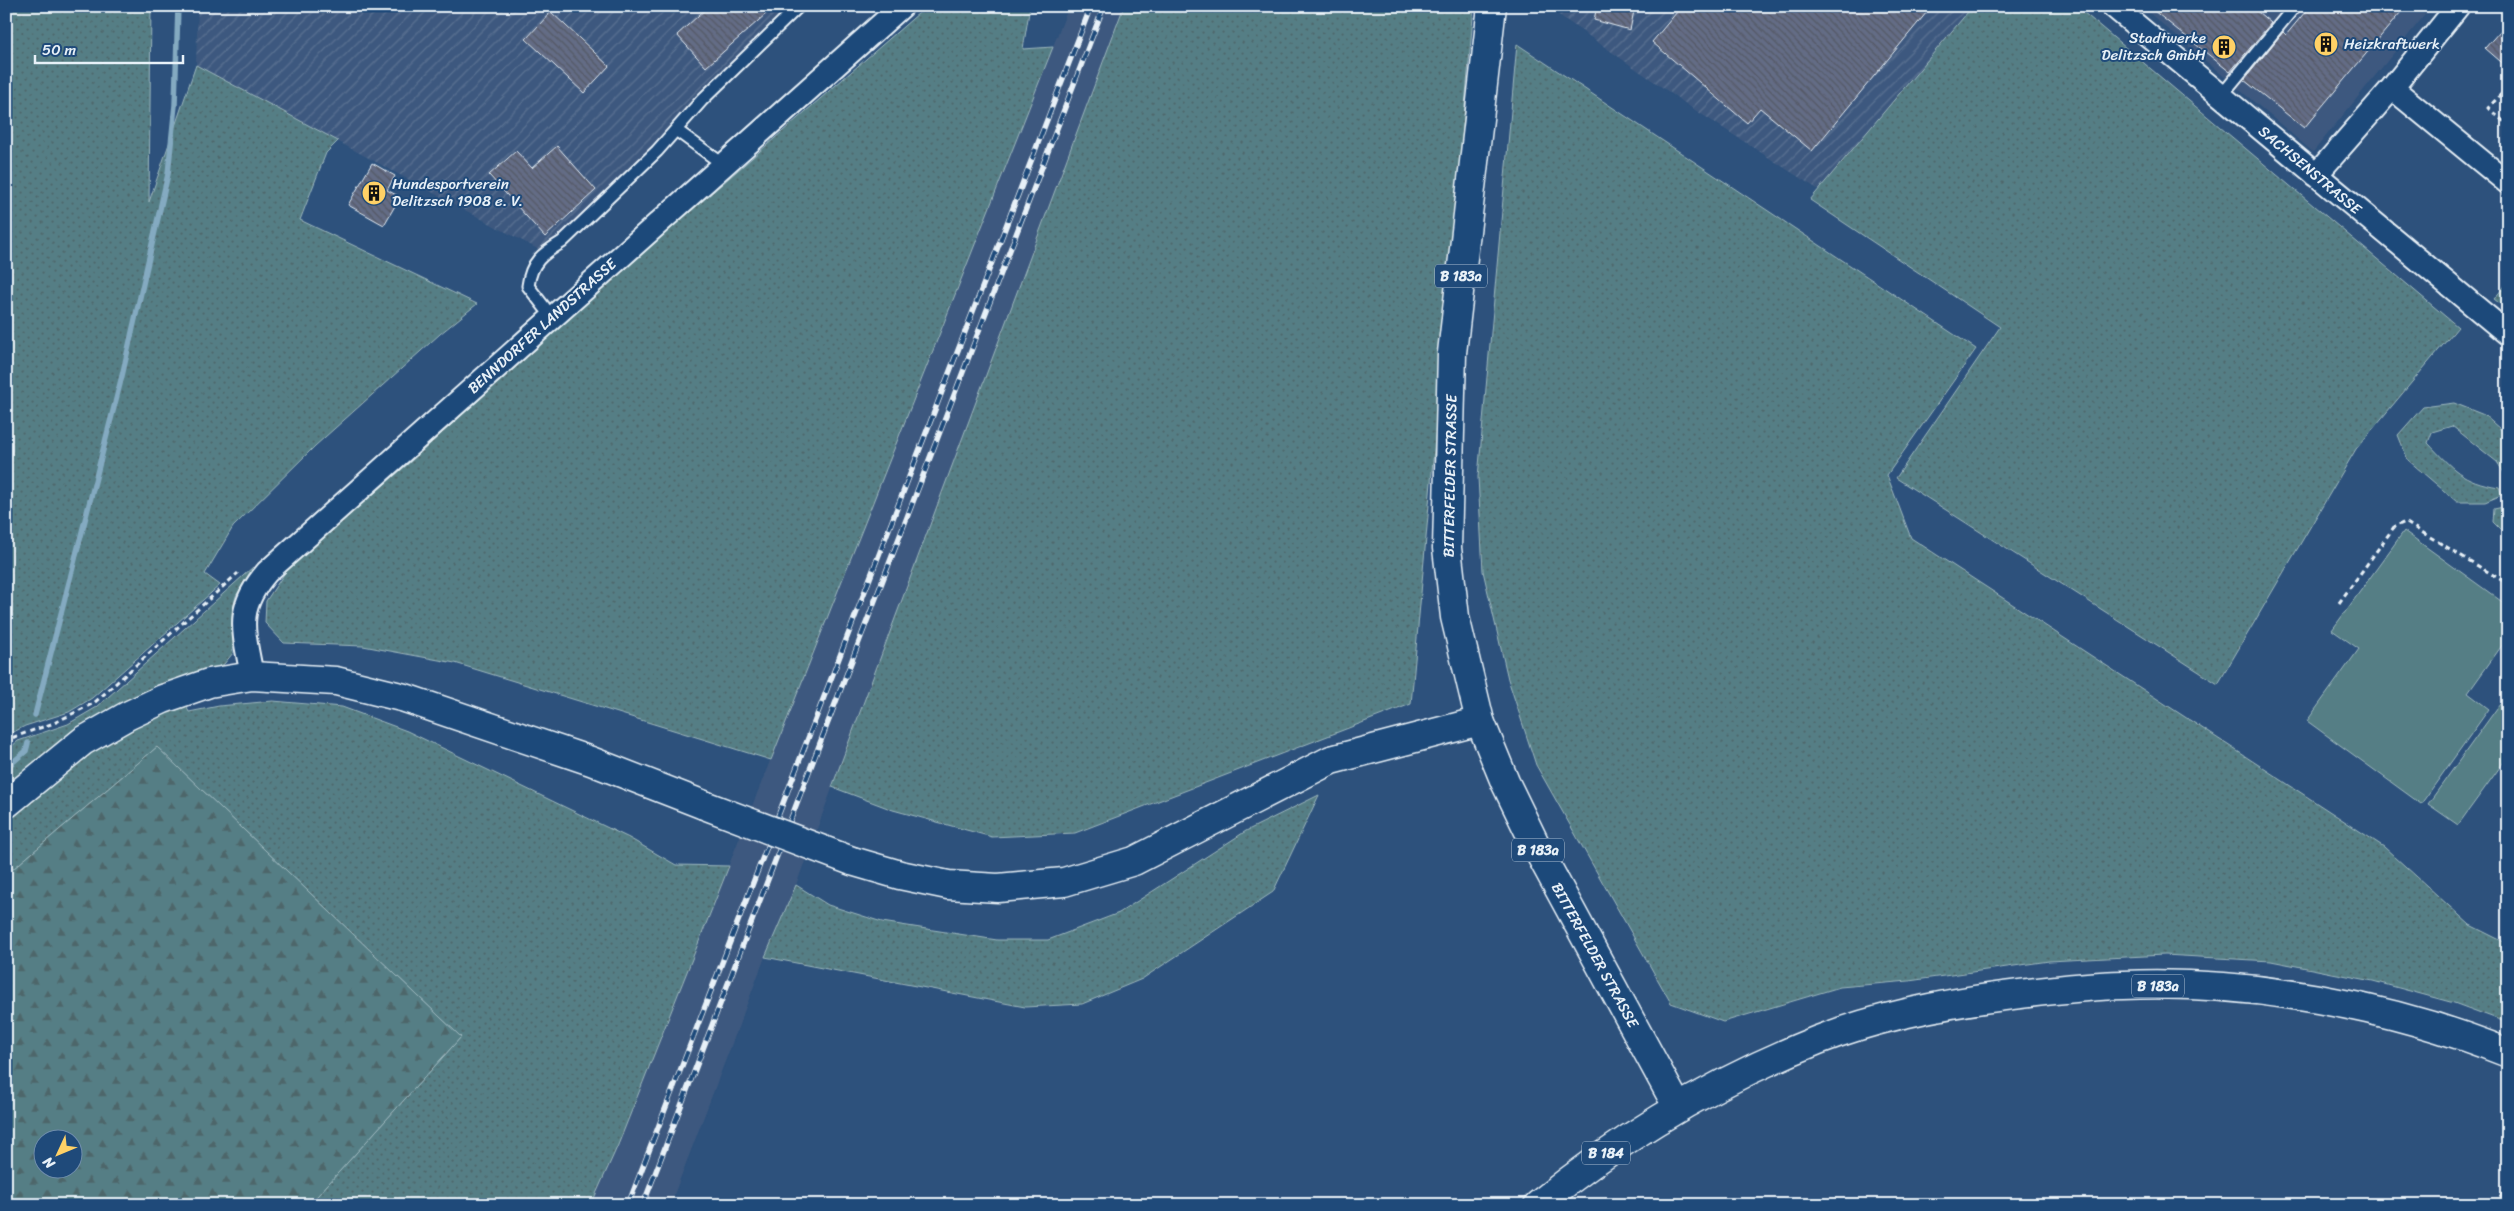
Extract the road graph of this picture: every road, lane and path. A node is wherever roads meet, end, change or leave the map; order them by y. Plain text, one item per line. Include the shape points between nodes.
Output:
1 (799, 6) edge
2 (902, 6) edge
3 (1492, 6) edge
4 (2113, 6) edge
5 (2295, 6) edge
6 (2455, 7) edge
7 (2508, 87) edge
8 (2392, 88) junction
9 (2221, 96) junction
10 (2508, 125) edge
11 (676, 130) junction
12 (724, 165) junction
13 (2316, 175) junction
14 (2508, 183) edge
15 (552, 317) junction
16 (2508, 334) edge
17 (2508, 584) edge
18 (2339, 603) dead end
19 (252, 676) junction
20 (1480, 722) junction
21 (6, 804) edge
22 (2508, 1053) edge
23 (1677, 1106) junction
24 (2508, 1182) edge
25 (1538, 1205) edge
26 (2496, 1205) edge

1 - 11 lane via 702,100
2 - 12 street, BENNDORFER LANDSTRASSE
3 - 20 main road, BITTERFELDER STRASSE / B 183a via 1452,353 1447,548 1455,617
4 - 9 street, SACHSENSTRASSE
5 - 9 lane
6 - 8 street
7 - 10 path via 2488,108
8 - 13 street
8 - 14 street
9 - 13 street, SACHSENSTRASSE
11 - 12 lane
11 - 15 lane via 530,270 528,286
12 - 15 street, BENNDORFER LANDSTRASSE
13 - 16 street, SACHSENSTRASSE
15 - 19 street, BENNDORFER LANDSTRASSE via 266,572 252,589 244,612
17 - 18 path via 2405,522 2394,527
19 - 20 main road, bridge via 336,682 405,698 591,761 852,861 948,886 998,888 1064,882 1134,861 1331,760
19 - 21 main road via 208,684 126,716 83,741
20 - 23 main road, BITTERFELDER STRASSE / B 183a via 1538,850
22 - 23 main road, B 183a via 2397,1015 2327,1002 2206,987 2123,985 1976,1000 1871,1023 1820,1039
23 - 25 main road, B 184 via 1589,1164
24 - 26 path

